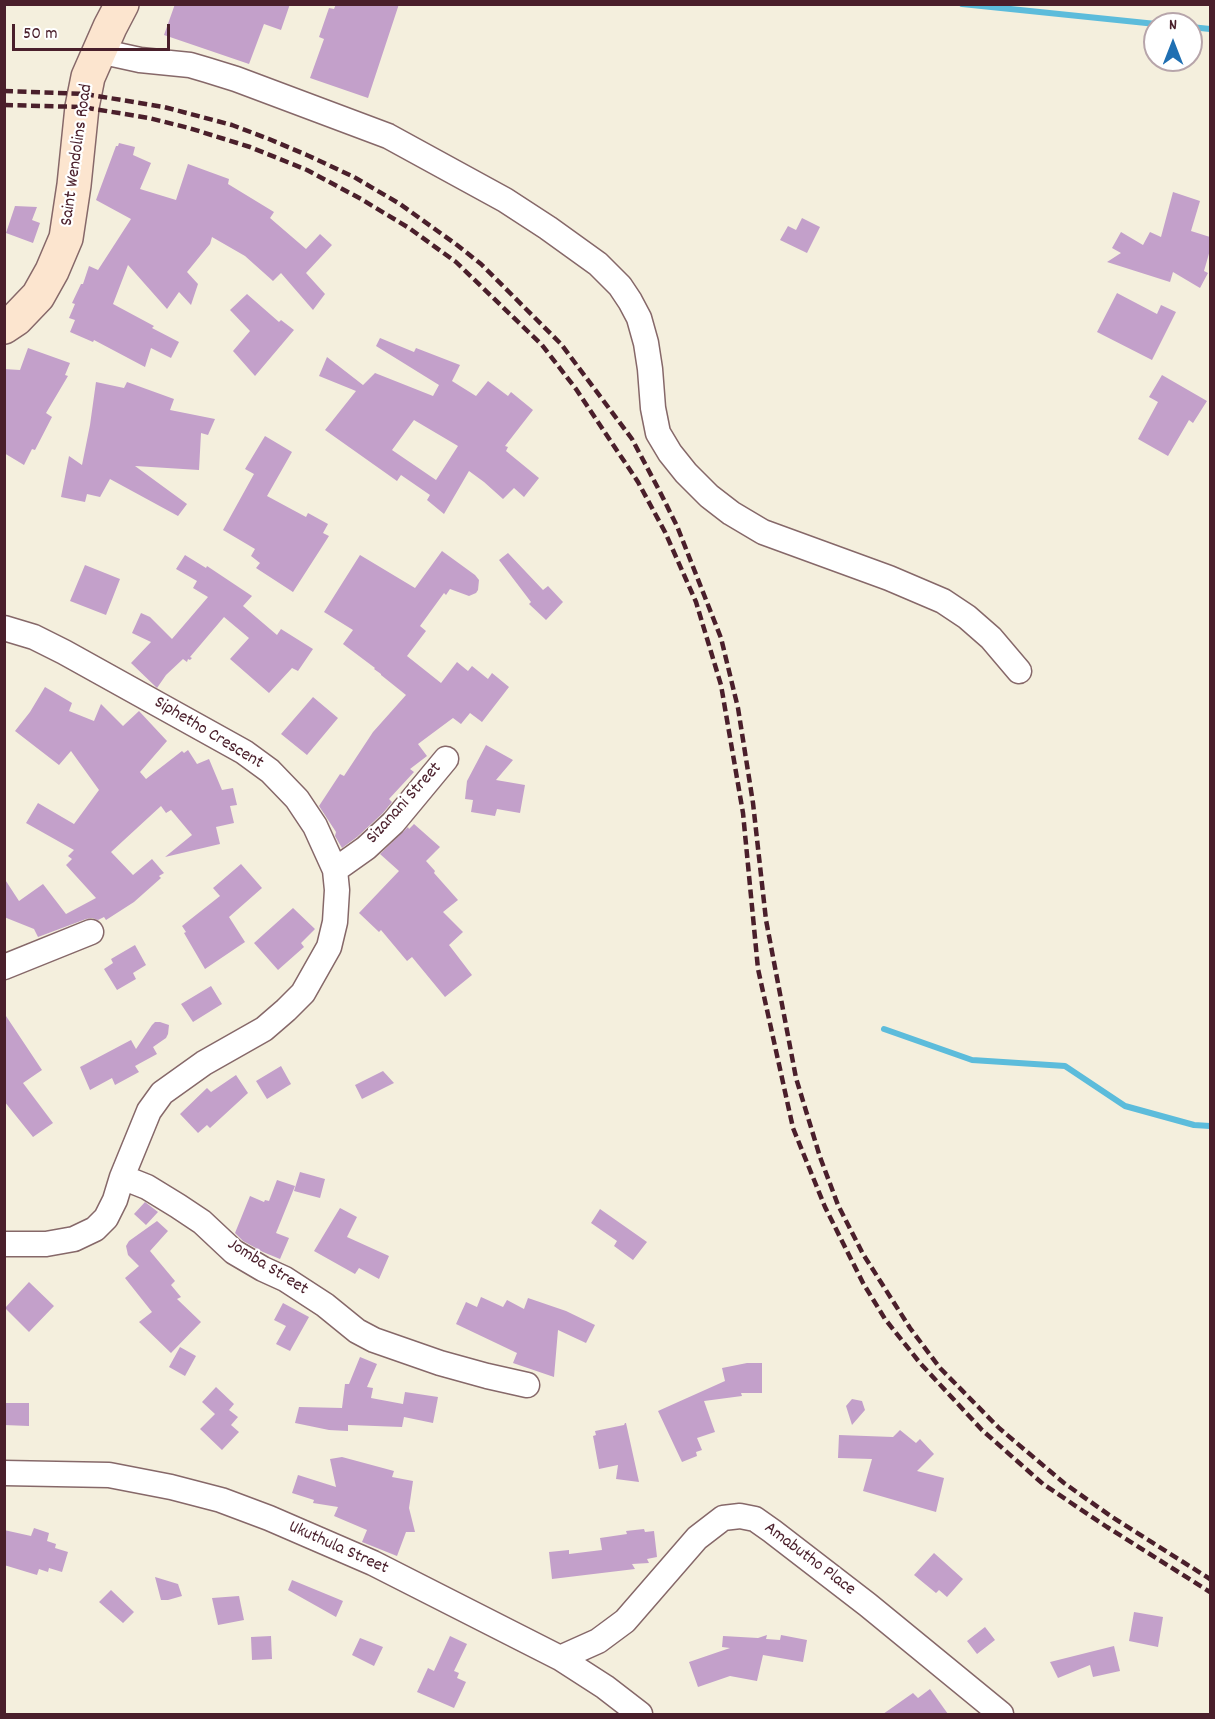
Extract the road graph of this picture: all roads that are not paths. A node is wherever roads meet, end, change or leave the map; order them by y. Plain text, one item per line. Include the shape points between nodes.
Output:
1 (122, 4) edge
2 (99, 51) junction
3 (4, 327) edge
4 (4, 628) edge
5 (1019, 671) dead end
6 (446, 759) dead end
7 (335, 870) junction
8 (91, 932) dead end
9 (4, 967) edge
10 (122, 1177) junction
11 (4, 1244) edge
12 (527, 1386) dead end
13 (4, 1473) edge
14 (560, 1658) junction
15 (640, 1714) edge
16 (1001, 1714) edge

1 - 2 street, Saint Wendolins Road
2 - 3 street, Saint Wendolins Road via 82,106 66,238 38,296
2 - 5 street via 207,70 387,136 548,228 598,264 630,301 646,343 658,433 686,474 709,496 763,532 943,602 991,638
4 - 7 street, Siphetho Crescent via 64,652 244,752 270,771 297,799 315,826
6 - 7 street, Sizanani Street via 393,823
7 - 10 street, Siphetho Crescent via 335,922 329,947 303,993 264,1029 204,1063 162,1093 149,1111
8 - 9 street
10 - 11 street via 106,1218 95,1229 74,1239 46,1244
10 - 12 street, Jomba Street via 178,1206 234,1252 292,1284 374,1340 440,1363
13 - 14 street, Ukuthula Street via 110,1475 221,1500 373,1563
14 - 15 street, Ukuthula Street
14 - 16 street, Amabutho Place via 598,1641 625,1621 697,1538 723,1518 740,1516 755,1519 772,1531

